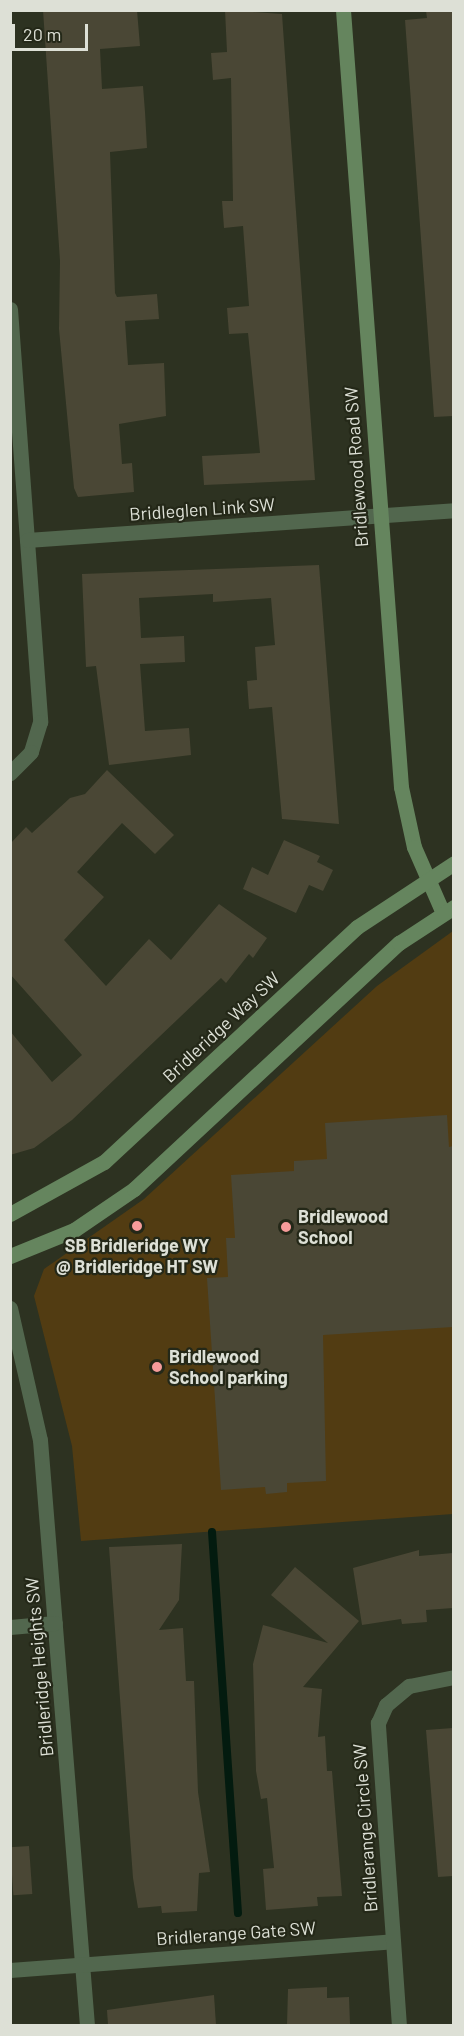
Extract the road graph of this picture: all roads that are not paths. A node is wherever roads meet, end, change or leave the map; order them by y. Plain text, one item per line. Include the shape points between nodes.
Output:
1 (343, 10) edge
2 (10, 309) edge
3 (453, 510) edge
4 (380, 516) junction
5 (27, 540) junction
6 (10, 774) edge
7 (453, 862) edge
8 (425, 877) junction
9 (448, 910) edge
10 (10, 1214) edge
11 (10, 1256) edge
12 (10, 1308) edge
13 (56, 1623) junction
14 (10, 1627) edge
15 (453, 1677) edge
16 (393, 1941) junction
17 (82, 1964) junction
18 (10, 1970) edge
19 (87, 2025) edge
20 (399, 2025) edge

1 - 4 street, Bridlewood Road SW
2 - 5 street
3 - 4 street, Bridleglen Link SW
4 - 5 street, Bridleglen Link SW
4 - 8 street, Bridlewood Road SW via 401,788
5 - 6 street via 40,722 31,753
7 - 8 street, Bridleridge Way SW
8 - 9 street, Bridlewood Road SW
8 - 10 street, Bridleridge Way SW via 357,927 104,1162
9 - 11 street via 399,943 134,1189 74,1230
12 - 13 street, Bridleridge Heights SW via 40,1440
13 - 14 street
13 - 17 street, Bridleridge Heights SW
15 - 16 street, Bridlerange Circle SW via 409,1686 386,1705 378,1723
16 - 17 street, Bridlerange Gate SW
16 - 20 street, Bridlerange Circle SW
17 - 18 street, Bridlerange Gate SW
17 - 19 street, Bridleridge Heights SW

